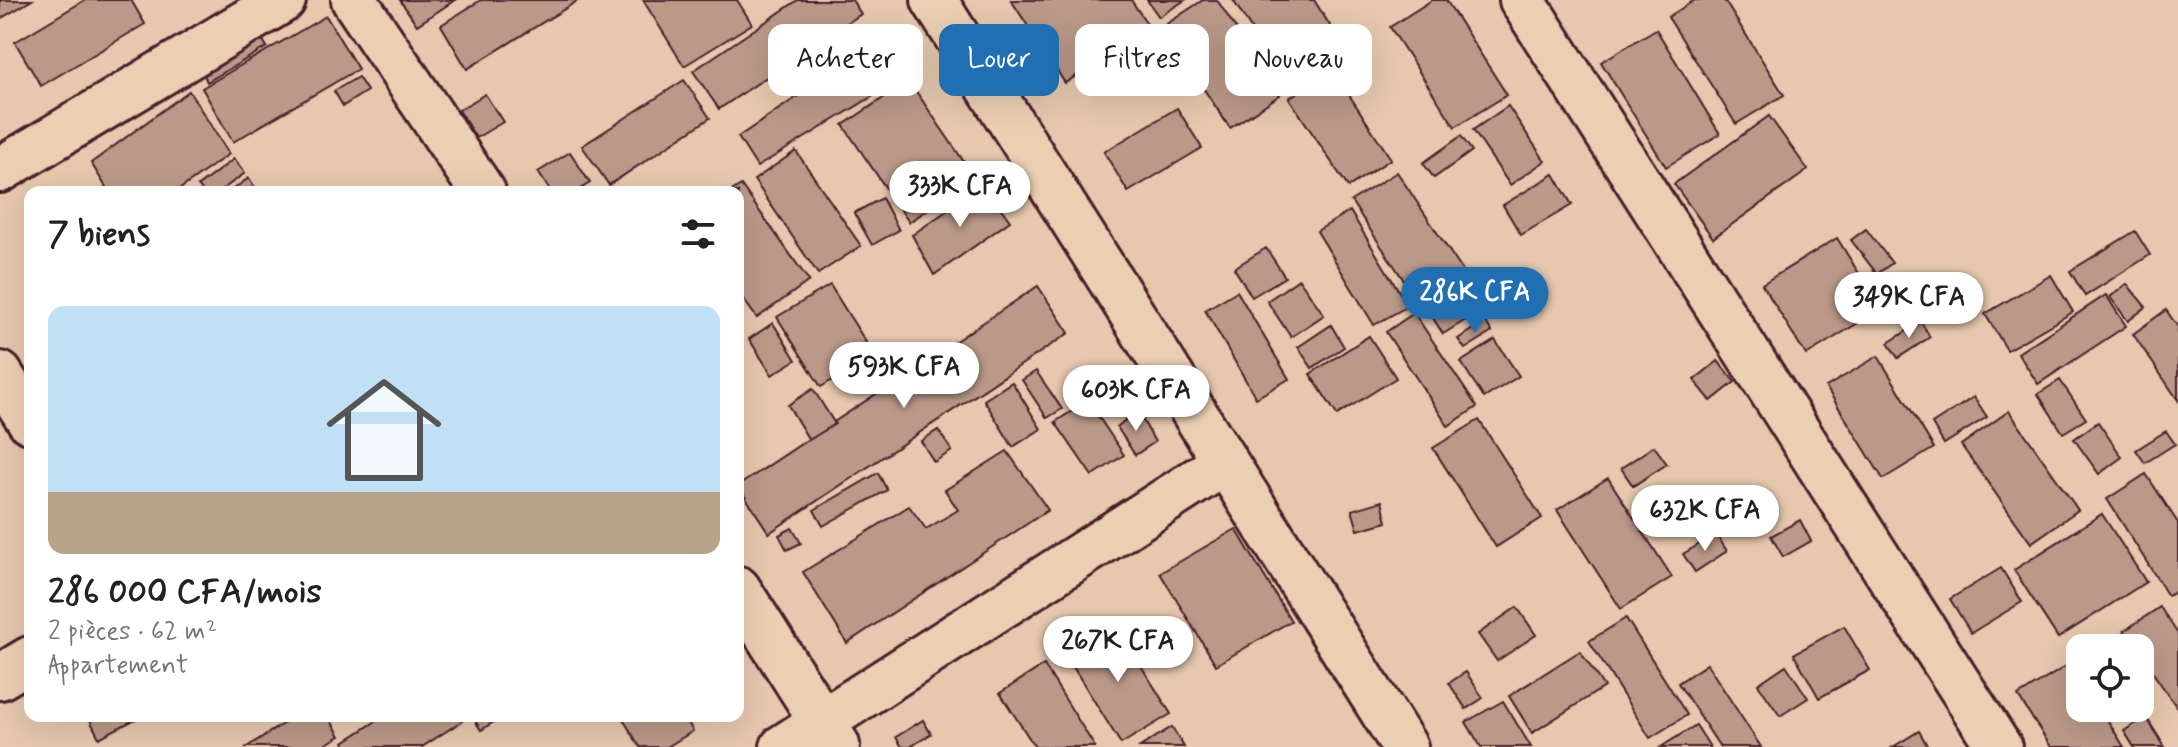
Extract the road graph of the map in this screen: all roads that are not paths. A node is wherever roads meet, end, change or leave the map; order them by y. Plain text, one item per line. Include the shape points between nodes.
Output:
1 (283, 0) edge
2 (354, 0) edge
3 (934, 0) edge
4 (1522, 0) edge
5 (0, 170) edge
6 (479, 186) edge
7 (0, 374) edge
8 (24, 412) edge
9 (1224, 463) junction
10 (744, 598) edge
11 (24, 663) edge
12 (0, 677) edge
13 (830, 734) edge
14 (783, 747) edge
15 (1405, 747) edge
16 (1999, 747) edge

1 - 5 street
2 - 6 street
3 - 9 street
4 - 16 street
7 - 8 street
9 - 13 street
9 - 15 street
10 - 13 street
11 - 12 street
13 - 14 street

